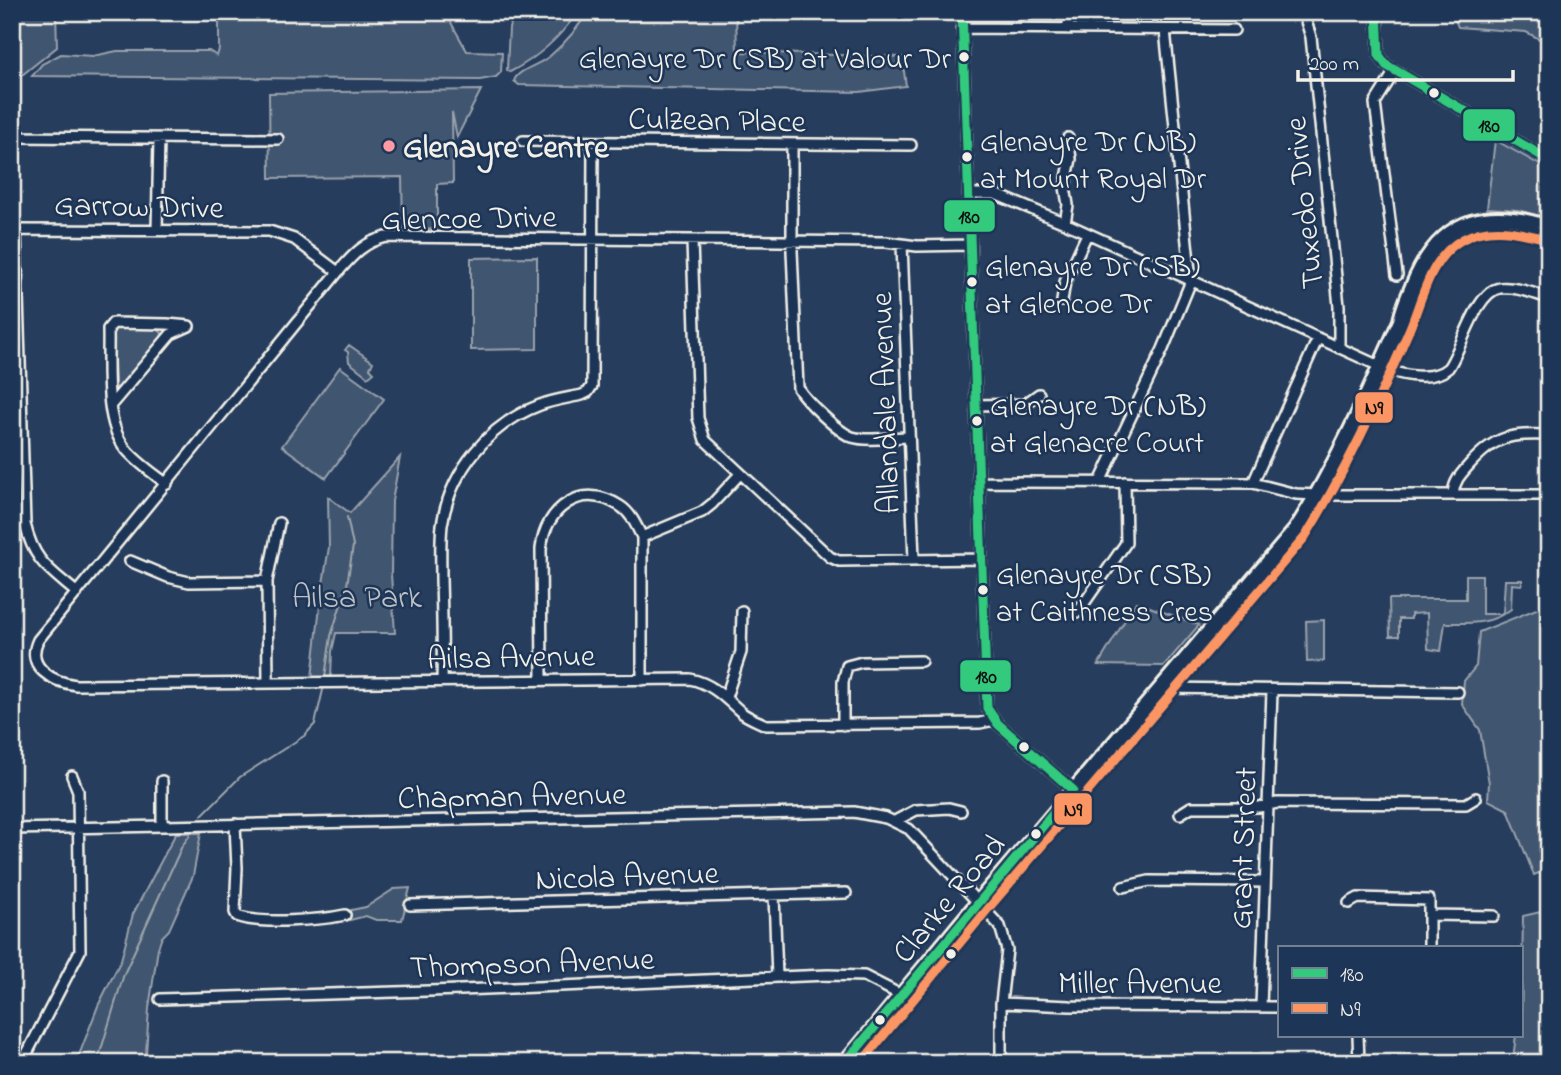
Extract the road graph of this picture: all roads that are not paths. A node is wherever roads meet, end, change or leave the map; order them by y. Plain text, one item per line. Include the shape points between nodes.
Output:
1 (962, 12) edge
2 (1068, 12) edge
3 (1303, 12) edge
4 (1377, 12) edge
5 (962, 28) junction
6 (1068, 29) junction
7 (1165, 30) junction
8 (1234, 30) dead end
9 (1395, 71) junction
10 (12, 137) edge
11 (1069, 138) dead end
12 (159, 139) junction
13 (278, 139) dead end
14 (523, 141) dead end
15 (593, 142) junction
16 (792, 144) junction
17 (911, 145) dead end
18 (1549, 160) edge
19 (968, 194) junction
20 (1065, 223) junction
21 (1549, 227) edge
22 (157, 230) junction
23 (1087, 234) junction
24 (1549, 236) edge
25 (592, 239) junction
26 (692, 241) junction
27 (792, 242) junction
28 (902, 244) junction
29 (970, 245) junction
30 (338, 272) junction
31 (1397, 275) dead end
32 (1191, 281) junction
33 (1549, 298) edge
34 (1062, 301) dead end
35 (1400, 321) junction
36 (1318, 338) junction
37 (1339, 348) junction
38 (1380, 366) junction
39 (1039, 394) dead end
40 (111, 405) junction
41 (976, 405) junction
42 (1549, 435) edge
43 (909, 437) junction
44 (740, 474) junction
45 (979, 482) junction
46 (1100, 482) junction
47 (1125, 482) junction
48 (1253, 483) junction
49 (167, 484) junction
50 (1453, 494) junction
51 (1317, 495) junction
52 (1549, 495) edge
53 (279, 523) dead end
54 (642, 537) junction
55 (981, 559) junction
56 (914, 560) junction
57 (130, 561) dead end
58 (267, 581) junction
59 (78, 593) junction
60 (742, 611) dead end
61 (1078, 612) dead end
62 (34, 648) joint
63 (921, 661) dead end
64 (542, 680) junction
65 (642, 680) junction
66 (442, 681) junction
67 (268, 683) junction
68 (1162, 688) junction
69 (1272, 691) junction
70 (1458, 692) dead end
71 (726, 697) junction
72 (994, 720) junction
73 (843, 725) junction
74 (72, 776) dead end
75 (162, 781) dead end
76 (1073, 790) junction
77 (1476, 798) dead end
78 (1268, 805) junction
79 (961, 811) dead end
80 (1180, 814) dead end
81 (895, 821) junction
82 (235, 824) junction
83 (162, 826) junction
84 (79, 828) junction
85 (12, 829) edge
86 (1265, 882) junction
87 (1124, 887) dead end
88 (846, 893) dead end
89 (774, 895) junction
90 (978, 902) junction
91 (1349, 903) dead end
92 (410, 905) dead end
93 (345, 915) dead end
94 (1429, 915) junction
95 (1494, 916) dead end
96 (1429, 946) edge
97 (777, 977) junction
98 (901, 995) junction
99 (160, 999) dead end
100 (1001, 1003) junction
101 (1261, 1007) junction
102 (1278, 1007) edge
103 (1359, 1036) edge
104 (22, 1063) edge
105 (845, 1063) edge
106 (1001, 1063) edge
107 (1359, 1063) edge

1 - 5 street
2 - 6 street
3 - 37 street, Tuxedo Drive via 1311,37 1339,306
4 - 9 street via 1379,55
5 - 6 street
5 - 19 street
6 - 7 street
7 - 8 street
7 - 32 street
9 - 18 street
9 - 31 street via 1376,103
10 - 12 street
11 - 20 street
12 - 13 street
12 - 22 street
14 - 15 street, Culzean Place
15 - 16 street, Culzean Place
15 - 25 street
16 - 17 street, Culzean Place
16 - 27 street
19 - 20 street via 995,194
19 - 29 street
20 - 23 street
21 - 35 main road, Clarke Road via 1501,217 1456,228 1440,239 1423,262
22 - 30 street, Garrow Drive via 283,234
22 - 59 street, Garrow Drive via 21,229 15,233 24,524 41,562
23 - 32 street
23 - 34 street via 1065,282
24 - 35 main road, Clarke Road via 1497,224 1457,237 1435,258
25 - 26 street, Glencoe Drive
25 - 30 street, Glencoe Drive via 386,237 358,250
25 - 66 street via 592,386 582,395 531,409 497,430 475,452 451,491 442,537
26 - 27 street, Glencoe Drive
26 - 44 street via 699,427 705,440
27 - 28 street, Glencoe Drive
27 - 43 street via 800,391 849,436
28 - 29 street, Glencoe Drive
28 - 43 street, Allandale Avenue
29 - 41 street
30 - 49 street, Glencoe Drive
32 - 36 street
32 - 46 street
33 - 38 street via 1508,288 1489,293 1442,373 1405,374
35 - 38 main road, Clarke Road
36 - 37 street
36 - 48 street
37 - 38 street
38 - 51 main road, Clarke Road
39 - 41 street via 1025,404
40 - 40 street via 109,325 189,327 171,334
40 - 49 street via 114,428 127,451
41 - 45 street
42 - 50 street via 1516,435 1495,441 1457,478
43 - 56 street, Allandale Avenue
44 - 54 street via 702,512
44 - 56 street via 839,561
45 - 46 street
45 - 55 street
46 - 47 street
47 - 48 street
47 - 61 street via 1126,543
48 - 51 street
49 - 59 street, Glencoe Drive
50 - 51 street
50 - 52 street
51 - 68 main road, Clarke Road via 1295,530
53 - 58 street
54 - 64 street via 634,520 609,500 584,497 554,513 542,535
54 - 65 street
55 - 56 street
55 - 72 street via 987,704
57 - 58 street via 190,582
58 - 67 street
59 - 62 street, Glencoe Drive
60 - 71 street via 741,652
62 - 67 street, Ailsa Avenue via 36,664 65,684
63 - 73 street via 847,666 842,682
64 - 65 street, Ailsa Avenue
64 - 66 street, Ailsa Avenue
65 - 71 street, Ailsa Avenue via 690,679
66 - 67 street, Ailsa Avenue
68 - 69 street
68 - 76 main road, Clarke Road
69 - 70 street
69 - 78 street, Grant Street
71 - 73 street, Ailsa Avenue via 743,714 766,725
72 - 73 street, Ailsa Avenue
72 - 76 street
74 - 84 street via 78,791
75 - 83 street
76 - 90 main road, Clarke Road
77 - 78 street via 1466,804
78 - 80 street via 1191,807
78 - 86 street, Grant Street
79 - 81 street via 916,810
81 - 82 street, Chapman Avenue via 855,812
81 - 90 street, Chapman Avenue via 909,829
82 - 83 street, Chapman Avenue
82 - 93 street via 237,916 252,920
83 - 84 street, Chapman Avenue
84 - 85 street, Chapman Avenue
84 - 104 street via 80,951
86 - 87 street via 1143,881
86 - 101 street, Grant Street
88 - 89 street, Nicola Avenue
89 - 92 street, Nicola Avenue
89 - 97 street
90 - 98 main road, Clarke Road
90 - 100 street, Chapman Avenue via 1005,937
91 - 94 street via 1358,898 1429,900
94 - 95 street
94 - 96 street
97 - 98 street, Thompson Avenue via 864,976
97 - 99 street, Thompson Avenue
98 - 105 main road, Clarke Road
100 - 101 street, Miller Avenue
100 - 106 street, Chapman Avenue
101 - 102 street, Miller Avenue
103 - 107 street

